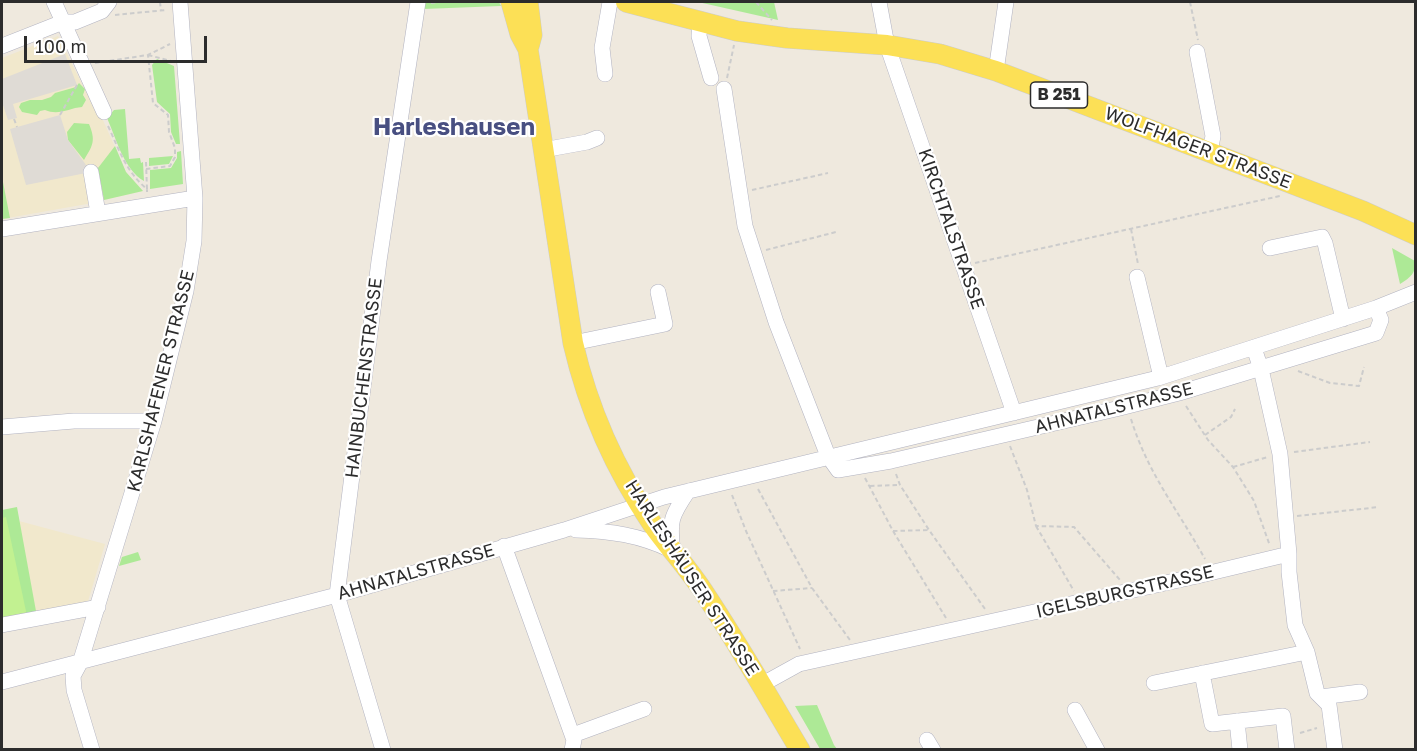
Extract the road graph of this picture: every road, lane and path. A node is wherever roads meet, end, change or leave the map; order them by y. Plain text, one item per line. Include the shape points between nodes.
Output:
1 (54, 2) edge
2 (160, 2) edge
3 (418, 2) edge
4 (511, 2) edge
5 (528, 2) edge
6 (610, 2) edge
7 (626, 2) edge
8 (879, 2) edge
9 (1006, 2) edge
10 (1190, 2) edge
11 (181, 5) edge
12 (106, 6) edge
13 (161, 10) junction
14 (700, 20) junction
15 (63, 22) junction
16 (737, 31) junction
17 (183, 38) junction
18 (887, 45) junction
19 (2, 46) edge
20 (528, 49) junction
21 (1197, 52) joint
22 (148, 55) junction
23 (186, 65) junction
24 (84, 66) junction
25 (996, 71) junction
26 (605, 74) dead end
27 (711, 78) dead end
28 (77, 85) dead end
29 (724, 89) joint
30 (104, 112) joint
31 (60, 115) dead end
32 (14, 119) dead end
33 (16, 127) dead end
34 (597, 138) dead end
35 (175, 148) junction
36 (168, 149) dead end
37 (543, 150) junction
38 (1210, 152) junction
39 (146, 162) dead end
40 (146, 169) junction
41 (91, 172) dead end
42 (828, 173) dead end
43 (1308, 190) junction
44 (740, 192) junction
45 (148, 197) junction
46 (195, 198) junction
47 (98, 213) junction
48 (2, 229) edge
49 (1131, 229) junction
50 (836, 232) dead end
51 (1416, 235) edge
52 (1270, 248) dead end
53 (754, 253) junction
54 (963, 266) junction
55 (1137, 277) joint
56 (658, 292) dead end
57 (1416, 292) edge
58 (1376, 308) junction
59 (1343, 319) junction
60 (573, 343) junction
61 (1254, 348) junction
62 (1287, 360) junction
63 (1364, 368) dead end
64 (1260, 369) junction
65 (1161, 377) junction
66 (1179, 393) junction
67 (1126, 406) junction
68 (1235, 409) dead end
69 (1014, 413) junction
70 (154, 421) junction
71 (2, 427) edge
72 (1006, 434) junction
73 (1205, 435) junction
74 (1370, 442) dead end
75 (1280, 454) junction
76 (828, 456) junction
77 (891, 461) junction
78 (859, 467) junction
79 (1233, 467) junction
80 (752, 475) junction
81 (727, 481) junction
82 (900, 485) junction
83 (870, 486) junction
84 (688, 491) junction
85 (640, 505) junction
86 (1379, 507) dead end
87 (1286, 518) junction
88 (1036, 526) junction
89 (564, 530) junction
90 (929, 530) junction
91 (893, 531) junction
92 (504, 546) junction
93 (673, 551) junction
94 (1282, 556) junction
95 (1211, 573) junction
96 (812, 588) junction
97 (773, 591) junction
98 (1130, 591) junction
99 (337, 595) junction
100 (1079, 602) junction
101 (98, 607) junction
102 (995, 620) junction
103 (2, 625) edge
104 (954, 629) junction
105 (858, 651) junction
106 (1307, 652) junction
107 (806, 662) junction
108 (80, 663) junction
109 (1202, 673) junction
110 (2, 682) edge
111 (1155, 683) dead end
112 (761, 685) junction
113 (1360, 692) dead end
114 (1321, 697) junction
115 (644, 709) dead end
116 (1075, 710) dead end
117 (1237, 721) junction
118 (1332, 724) junction
119 (572, 742) edge
120 (1286, 743) edge
121 (92, 750) edge
122 (383, 750) edge
123 (800, 750) edge
124 (1096, 750) edge
125 (1240, 750) edge
126 (1335, 750) edge

1 - 15 street
2 - 13 path
3 - 99 street, HAINBUCHENSTRASSE via 379,261
4 - 20 main road, HARLESHÄUSER STRASSE
5 - 20 main road, HARLESHÄUSER STRASSE via 532,35
6 - 26 street via 602,48
7 - 14 main road, WOLFHAGER STRASSE / B 251
8 - 18 street, KIRCHTALSTRASSE
9 - 25 street
10 - 21 path via 1199,42
11 - 13 path
11 - 17 street, KARLSHAFENER STRASSE
12 - 13 path via 117,15
12 - 15 street via 75,22
14 - 16 main road, WOLFHAGER STRASSE / B 251
14 - 27 street via 699,36
15 - 19 street
15 - 24 street
16 - 18 main road, WOLFHAGER STRASSE / B 251
16 - 29 path
17 - 22 path
17 - 23 street, KARLSHAFENER STRASSE
18 - 25 main road, WOLFHAGER STRASSE / B 251 via 940,54
18 - 54 street, KIRCHTALSTRASSE
20 - 37 main road, HARLESHÄUSER STRASSE
21 - 38 street via 1213,136
22 - 23 path
22 - 24 path
22 - 35 path via 153,104 168,115
23 - 46 street, KARLSHAFENER STRASSE
24 - 30 street
25 - 38 main road, WOLFHAGER STRASSE / B 251
28 - 31 path
29 - 44 street
30 - 45 path via 127,168
32 - 33 path
34 - 37 street
35 - 36 path
35 - 40 path via 170,166
37 - 60 main road, HARLESHÄUSER STRASSE
38 - 43 main road, WOLFHAGER STRASSE / B 251
39 - 40 path
40 - 45 path
41 - 47 street
42 - 44 path
43 - 49 path
43 - 51 main road, WOLFHAGER STRASSE / B 251
44 - 53 street
45 - 46 street
45 - 47 street
46 - 70 street, KARLSHAFENER STRASSE via 194,242 186,291
47 - 48 street
49 - 54 path
49 - 55 path via 1140,269
50 - 53 path
52 - 59 street via 1322,237
53 - 76 street
54 - 69 street, KIRCHTALSTRASSE
55 - 65 street
56 - 60 street via 665,324
57 - 58 street, AHNATALSTRASSE
58 - 59 street, AHNATALSTRASSE
58 - 62 street, AHNATALSTRASSE via 1381,320 1376,333
59 - 61 street, AHNATALSTRASSE
60 - 85 main road, HARLESHÄUSER STRASSE via 595,417
61 - 64 street
61 - 65 street, AHNATALSTRASSE
62 - 63 path via 1298,371 1330,383 1359,386
62 - 64 street, AHNATALSTRASSE
64 - 66 street, AHNATALSTRASSE
64 - 75 street
65 - 69 street, AHNATALSTRASSE
66 - 67 street, AHNATALSTRASSE
66 - 73 path
67 - 72 street, AHNATALSTRASSE
67 - 95 path via 1139,446
68 - 73 path via 1232,417
69 - 76 street, AHNATALSTRASSE
70 - 71 street via 74,421
70 - 101 street, KARLSHAFENER STRASSE
72 - 77 street, AHNATALSTRASSE
72 - 88 path
73 - 79 path
74 - 75 path
75 - 79 path
75 - 87 street
76 - 78 street, AHNATALSTRASSE via 838,470
76 - 80 street, AHNATALSTRASSE
77 - 78 street, AHNATALSTRASSE
77 - 82 path
78 - 83 path
79 - 94 path
80 - 81 street, AHNATALSTRASSE
80 - 96 path
81 - 84 street, AHNATALSTRASSE
81 - 97 path
82 - 83 path
82 - 90 path
83 - 91 path
84 - 85 street, AHNATALSTRASSE
84 - 93 street via 673,513
85 - 89 street, AHNATALSTRASSE
85 - 93 main road, HARLESHÄUSER STRASSE
86 - 87 path
87 - 94 street
88 - 98 path via 1074,527
88 - 100 path
89 - 92 street, AHNATALSTRASSE
89 - 93 street via 628,534
90 - 91 path
90 - 102 path
91 - 104 path
92 - 99 street, AHNATALSTRASSE
92 - 119 street
93 - 112 main road, HARLESHÄUSER STRASSE via 705,593
94 - 95 street, IGELSBURGSTRASSE
94 - 106 street via 1289,572 1295,625
95 - 98 street, IGELSBURGSTRASSE
96 - 97 path
96 - 105 path
97 - 107 path
98 - 100 street, IGELSBURGSTRASSE
99 - 108 street, AHNATALSTRASSE
99 - 122 street, HAINBUCHENSTRASSE
100 - 102 street, IGELSBURGSTRASSE
101 - 103 street
101 - 108 street, KARLSHAFENER STRASSE
102 - 104 street, IGELSBURGSTRASSE
104 - 105 street, IGELSBURGSTRASSE
105 - 107 street, IGELSBURGSTRASSE
106 - 109 street
106 - 114 street
107 - 112 street, IGELSBURGSTRASSE
108 - 110 street, AHNATALSTRASSE
108 - 121 street, KARLSHAFENER STRASSE via 73,676 74,690
109 - 111 street
109 - 117 street via 1212,724
112 - 123 main road, HARLESHÄUSER STRASSE
113 - 114 street
114 - 118 street via 1329,705
115 - 119 street
116 - 124 street
117 - 120 street via 1283,716
117 - 125 street
118 - 120 path
118 - 126 street

